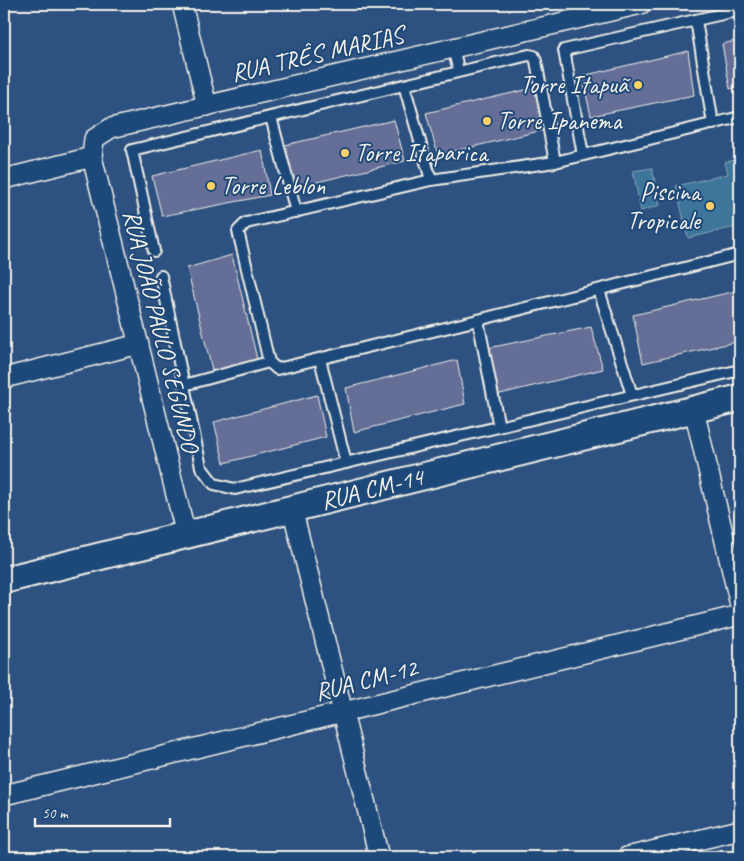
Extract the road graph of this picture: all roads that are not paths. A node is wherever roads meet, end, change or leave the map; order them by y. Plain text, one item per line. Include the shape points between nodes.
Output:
1 (182, 4) edge
2 (642, 4) edge
3 (740, 10) edge
4 (696, 20) junction
5 (404, 85) junction
6 (207, 106) junction
7 (271, 117) junction
8 (740, 118) edge
9 (714, 124) junction
10 (93, 148) junction
11 (583, 155) junction
12 (554, 162) junction
13 (4, 179) edge
14 (430, 180) junction
15 (296, 212) junction
16 (154, 251) dead end
17 (740, 256) edge
18 (161, 276) dead end
19 (599, 290) junction
20 (478, 320) junction
21 (138, 344) junction
22 (320, 359) junction
23 (269, 362) junction
24 (740, 370) edge
25 (4, 378) edge
26 (184, 385) junction
27 (632, 396) junction
28 (740, 398) edge
29 (694, 410) junction
30 (499, 427) junction
31 (346, 463) junction
32 (292, 508) junction
33 (186, 535) junction
34 (4, 580) edge
35 (740, 605) edge
36 (740, 615) edge
37 (343, 712) junction
38 (4, 794) edge
39 (740, 830) edge
40 (379, 857) edge
41 (627, 857) edge

1 - 6 street
2 - 6 street, RUA TRÊS MARIAS via 455,56
3 - 4 lane
4 - 9 lane
4 - 11 lane via 564,50
5 - 7 lane
5 - 12 lane via 534,56
5 - 14 lane
6 - 10 street, RUA TRÊS MARIAS via 111,128
7 - 15 lane
7 - 16 lane via 132,150
8 - 9 lane
9 - 11 lane
10 - 13 street, RUA TRÊS MARIAS
10 - 21 street, RUA JOÃO PAULO SEGUNDO
11 - 12 lane
12 - 14 lane
14 - 15 lane
15 - 23 lane via 246,223 238,231
17 - 19 lane
18 - 26 lane
19 - 20 lane
19 - 27 lane
20 - 22 lane
20 - 30 lane
21 - 25 street
21 - 33 street, RUA JOÃO PAULO SEGUNDO
22 - 23 lane via 277,369
22 - 31 lane
23 - 26 lane
24 - 27 lane
26 - 31 lane via 201,467 214,484 236,489
27 - 30 lane
28 - 29 street, RUA CM-14
29 - 32 street, RUA CM-14
29 - 35 street
30 - 31 lane
32 - 33 street, RUA CM-14
32 - 37 street
33 - 34 street, RUA CM-14
36 - 37 street, RUA CM-12
37 - 38 street, RUA CM-12
37 - 40 street
39 - 41 street

